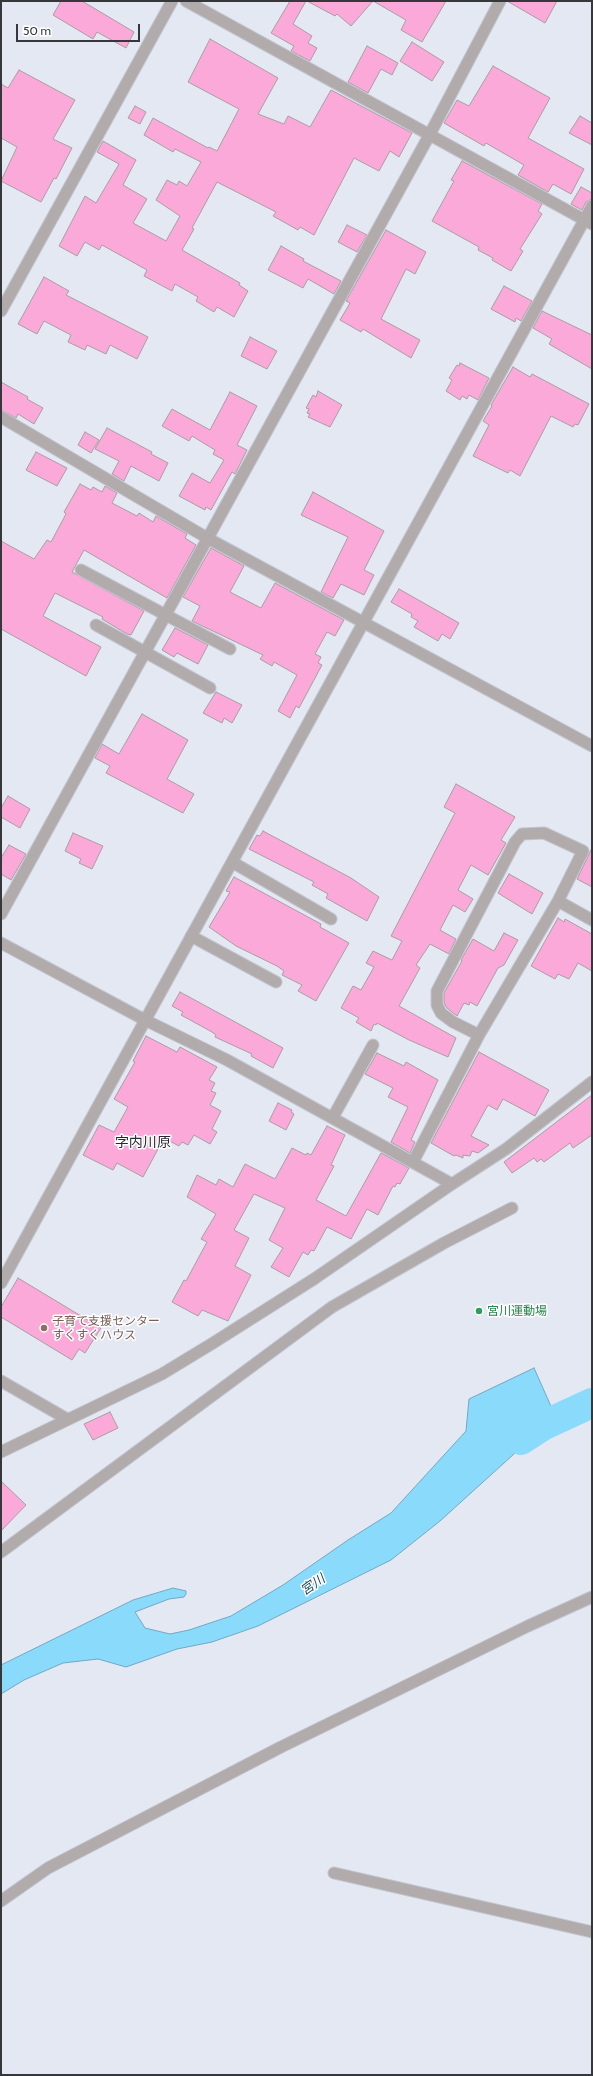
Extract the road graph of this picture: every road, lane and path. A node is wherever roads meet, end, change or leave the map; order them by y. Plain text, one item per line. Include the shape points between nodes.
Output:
1 (172, 1) edge
2 (186, 1) edge
3 (500, 1) edge
4 (430, 134) junction
5 (592, 206) edge
6 (588, 222) edge
7 (1, 311) edge
8 (1, 417) edge
9 (209, 539) junction
10 (81, 570) dead end
11 (167, 615) junction
12 (363, 623) junction
13 (96, 625) dead end
14 (230, 649) dead end
15 (146, 653) junction
16 (210, 688) dead end
17 (592, 746) edge
18 (232, 862) junction
19 (558, 901) junction
20 (1, 914) edge
21 (331, 919) dead end
22 (592, 920) edge
23 (191, 936) junction
24 (1, 943) edge
25 (276, 982) dead end
26 (145, 1020) junction
27 (479, 1035) junction
28 (373, 1045) dead end
29 (592, 1082) edge
30 (333, 1117) junction
31 (413, 1162) junction
32 (452, 1184) junction
33 (512, 1208) dead end
34 (1, 1284) edge
35 (1, 1381) edge
36 (67, 1419) junction
37 (1, 1452) edge
38 (1, 1552) edge
39 (592, 1596) edge
40 (334, 1872) dead end
41 (1, 1901) edge
42 (592, 1932) edge

1 - 7 street
2 - 4 street
3 - 4 street
4 - 6 street
4 - 9 street
5 - 6 street
6 - 12 street
8 - 9 street
9 - 11 street
9 - 12 street
10 - 11 street
11 - 14 street
11 - 15 street
12 - 17 street
12 - 18 street
13 - 15 street
15 - 16 street
15 - 20 street
18 - 21 street
18 - 23 street
19 - 22 street
19 - 27 street
19 - 27 street via 583,851 544,833 522,834 515,842 437,991 436,1005 441,1013
23 - 25 street
23 - 26 street
24 - 26 street
26 - 30 street via 227,1060
26 - 34 street
27 - 31 street
28 - 30 street
29 - 32 street via 506,1149
30 - 31 street
31 - 32 street
32 - 36 street via 314,1279 213,1343 162,1374
33 - 38 street via 444,1243 332,1307
35 - 36 street
36 - 37 street
39 - 41 street via 274,1750 48,1868
40 - 42 street

